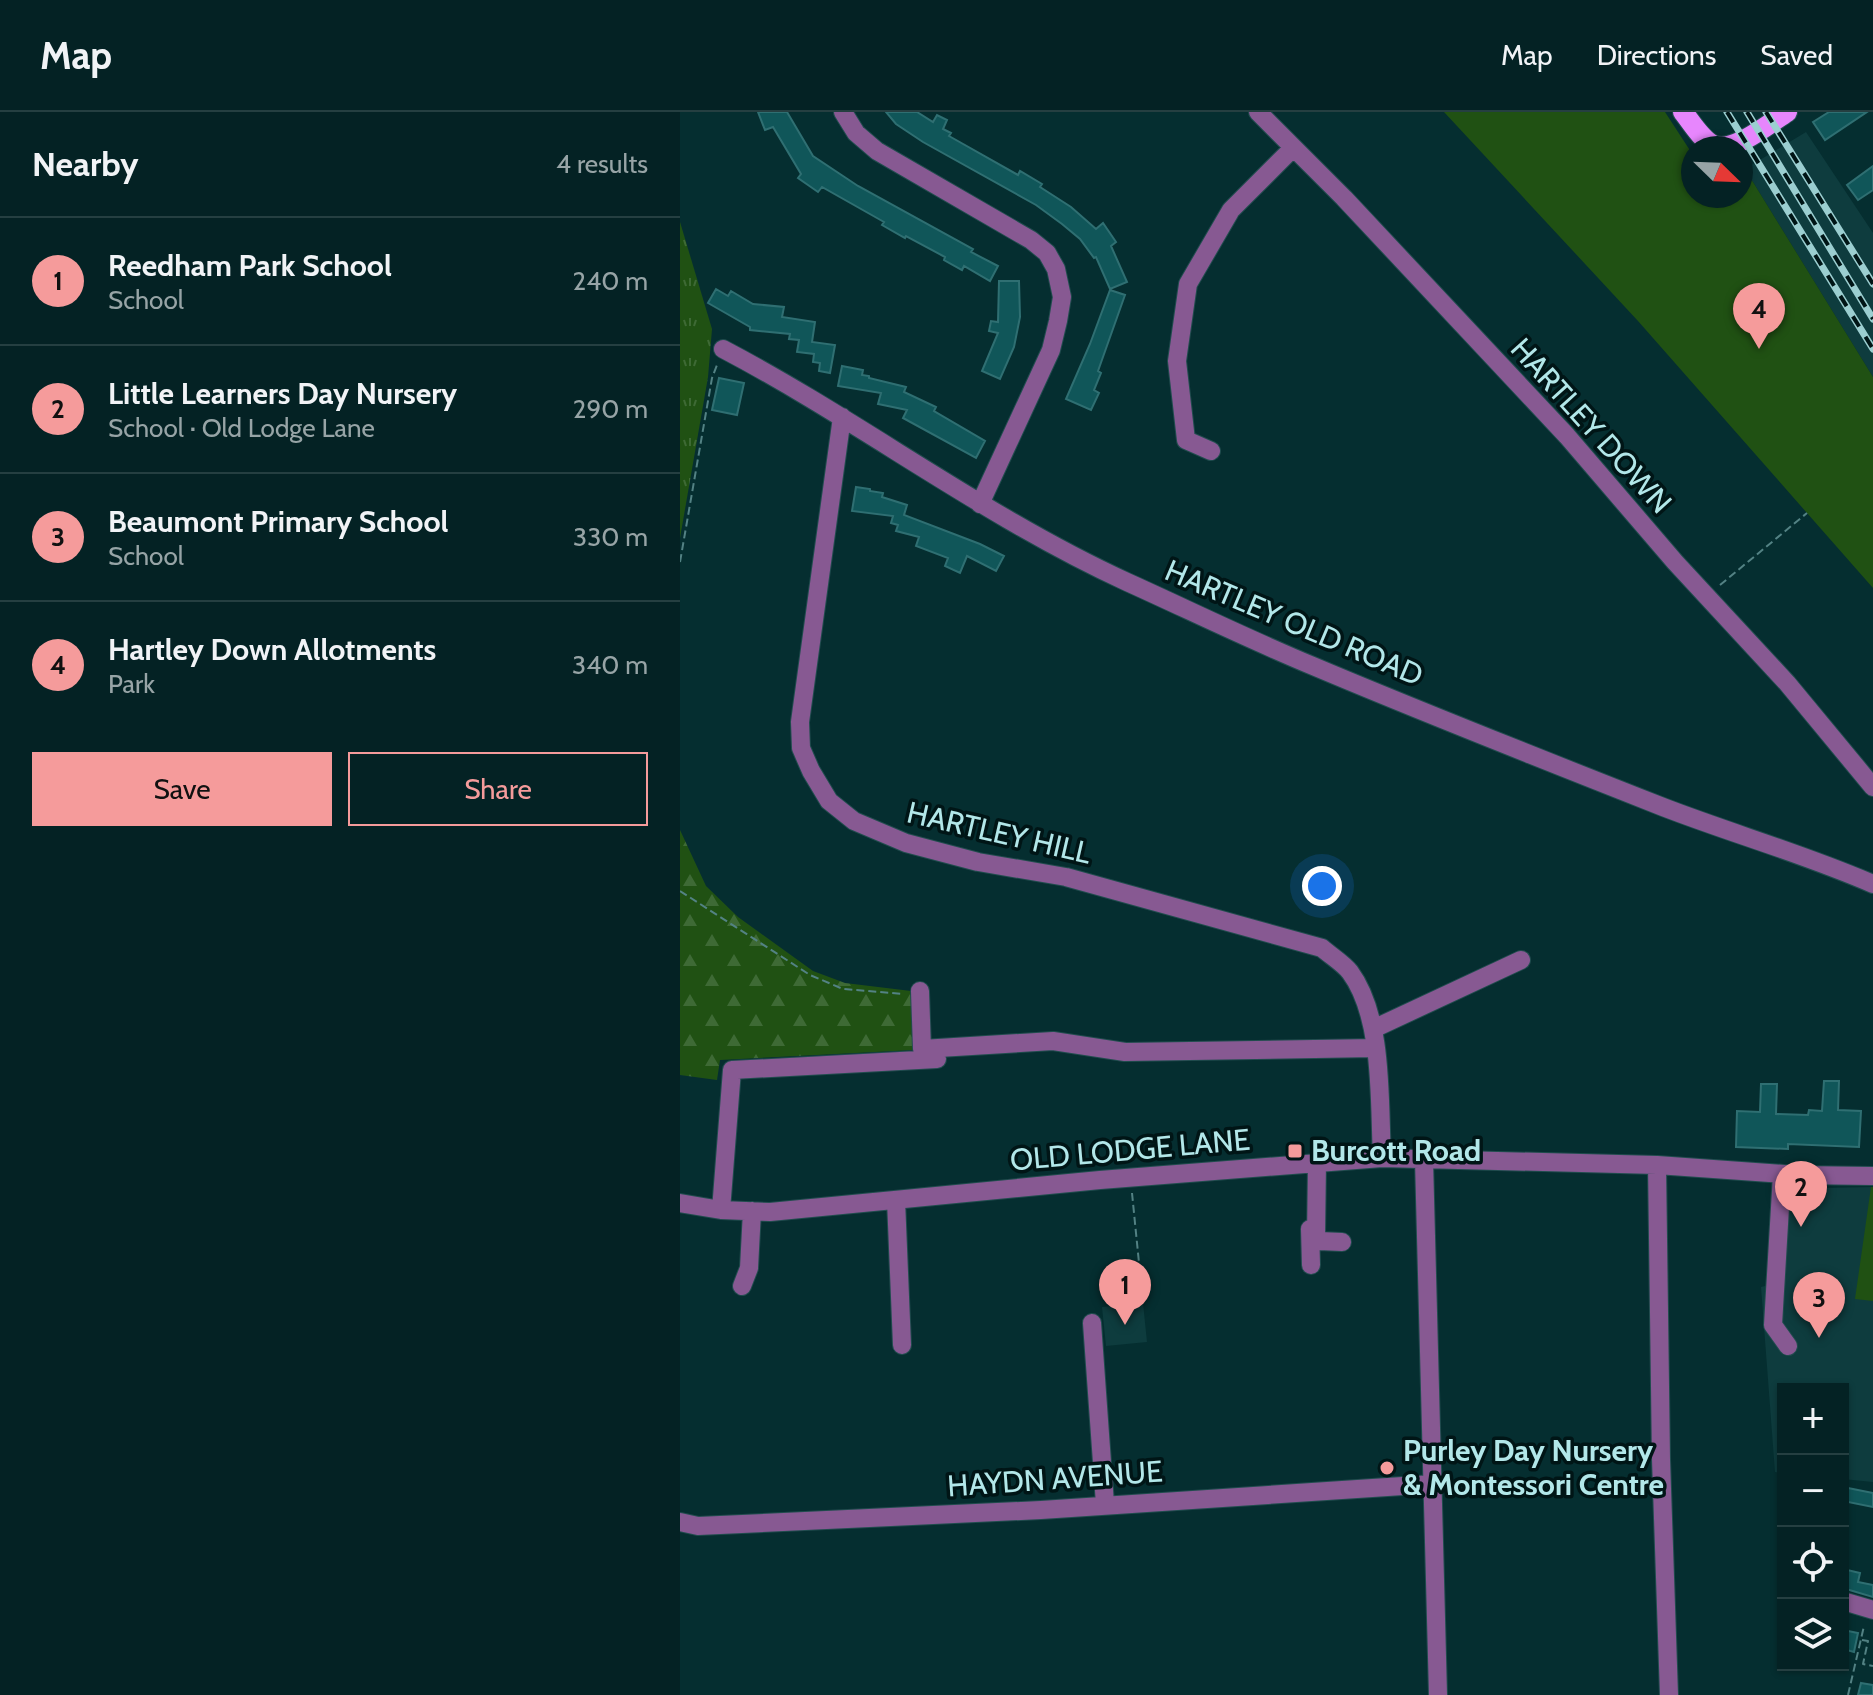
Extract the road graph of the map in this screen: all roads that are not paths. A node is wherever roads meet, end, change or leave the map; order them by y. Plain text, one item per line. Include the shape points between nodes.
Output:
1 (843, 112) edge
2 (1258, 112) edge
3 (1683, 112) edge
4 (1787, 112) edge
5 (1293, 148) junction
6 (723, 349) road end
7 (842, 417) junction
8 (1211, 451) dead end
9 (980, 504) junction
10 (1873, 787) edge
11 (1873, 884) edge
12 (1521, 960) dead end
13 (914, 993) road end
14 (1374, 1038) junction
15 (990, 1056) dead end
16 (1382, 1158) junction
17 (1424, 1160) junction
18 (1312, 1162) junction
19 (1657, 1165) junction
20 (1782, 1174) junction
21 (1873, 1176) edge
22 (896, 1200) junction
23 (680, 1203) edge
24 (721, 1210) junction
25 (752, 1211) junction
26 (1342, 1242) dead end
27 (1311, 1265) dead end
28 (742, 1286) dead end
29 (1092, 1323) dead end
30 (902, 1345) dead end
31 (1788, 1346) dead end
32 (1433, 1484) junction
33 (1105, 1504) junction
34 (680, 1522) edge
35 (1849, 1603) edge
36 (1871, 1610) edge
37 (1438, 1695) edge
38 (1669, 1695) edge

1 - 9 street via 856,133 877,151 1031,240 1056,269 1062,297 1051,350
2 - 5 street, HARTLEY DOWN
3 - 4 main road via 1702,136 1721,147 1734,145
5 - 8 street via 1231,210 1188,284 1177,361 1186,440
5 - 10 street, HARTLEY DOWN via 1567,436
6 - 7 street, HARTLEY OLD ROAD
7 - 9 street, HARTLEY OLD ROAD
7 - 14 street, HARTLEY HILL via 800,722 801,748 829,801 854,821 906,843 1066,877 1322,948 1349,970 1363,994
9 - 11 street, HARTLEY OLD ROAD via 1125,581 1314,666 1682,814
12 - 14 street
13 - 14 street via 922,1049 1053,1041 1125,1052
14 - 16 street, HARTLEY HILL
15 - 24 street via 732,1070
16 - 17 street, OLD LODGE LANE
16 - 18 street, OLD LODGE LANE
17 - 19 street, OLD LODGE LANE
17 - 32 street
18 - 22 street, OLD LODGE LANE
18 - 26 street via 1316,1237
18 - 27 street
19 - 20 street, OLD LODGE LANE
19 - 38 street
20 - 21 street, OLD LODGE LANE
20 - 31 street via 1773,1325
22 - 25 street, OLD LODGE LANE
22 - 30 street
23 - 24 street, OLD LODGE LANE
24 - 25 street, OLD LODGE LANE
25 - 28 street via 749,1268
29 - 33 street
32 - 33 street, HAYDN AVENUE
32 - 37 street
33 - 34 street, HAYDN AVENUE via 698,1526
35 - 36 street

